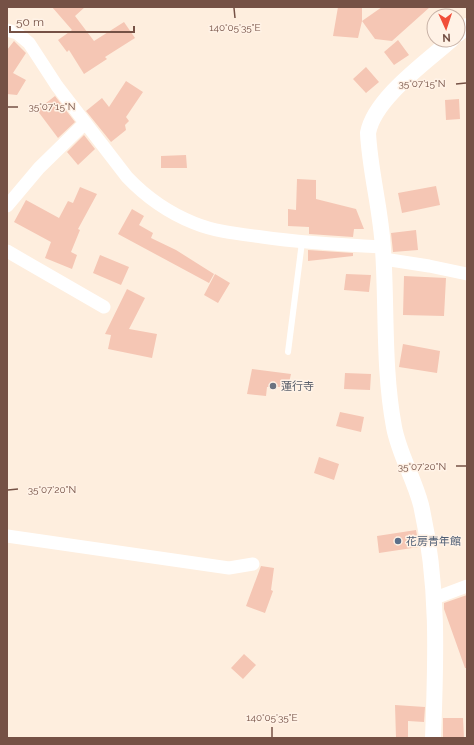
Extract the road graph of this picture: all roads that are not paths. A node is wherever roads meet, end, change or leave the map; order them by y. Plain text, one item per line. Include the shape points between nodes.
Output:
1 (7, 30) edge
2 (442, 48) edge
3 (86, 123) junction
4 (7, 206) edge
5 (302, 242) junction
6 (7, 251) edge
7 (383, 253) junction
8 (467, 274) edge
9 (104, 307) dead end
10 (288, 352) dead end
11 (7, 536) edge
12 (253, 564) dead end
13 (467, 586) edge
14 (435, 598) junction
15 (433, 738) edge

1 - 3 street via 29,43 57,86
2 - 7 street via 383,100 369,125 369,151
3 - 4 street via 38,168
3 - 5 street via 127,177 172,212 207,228
5 - 7 street
5 - 10 lane
6 - 9 street
7 - 8 street
7 - 14 street via 386,352 394,428 421,505
11 - 12 street via 229,568
13 - 14 street
14 - 15 street

